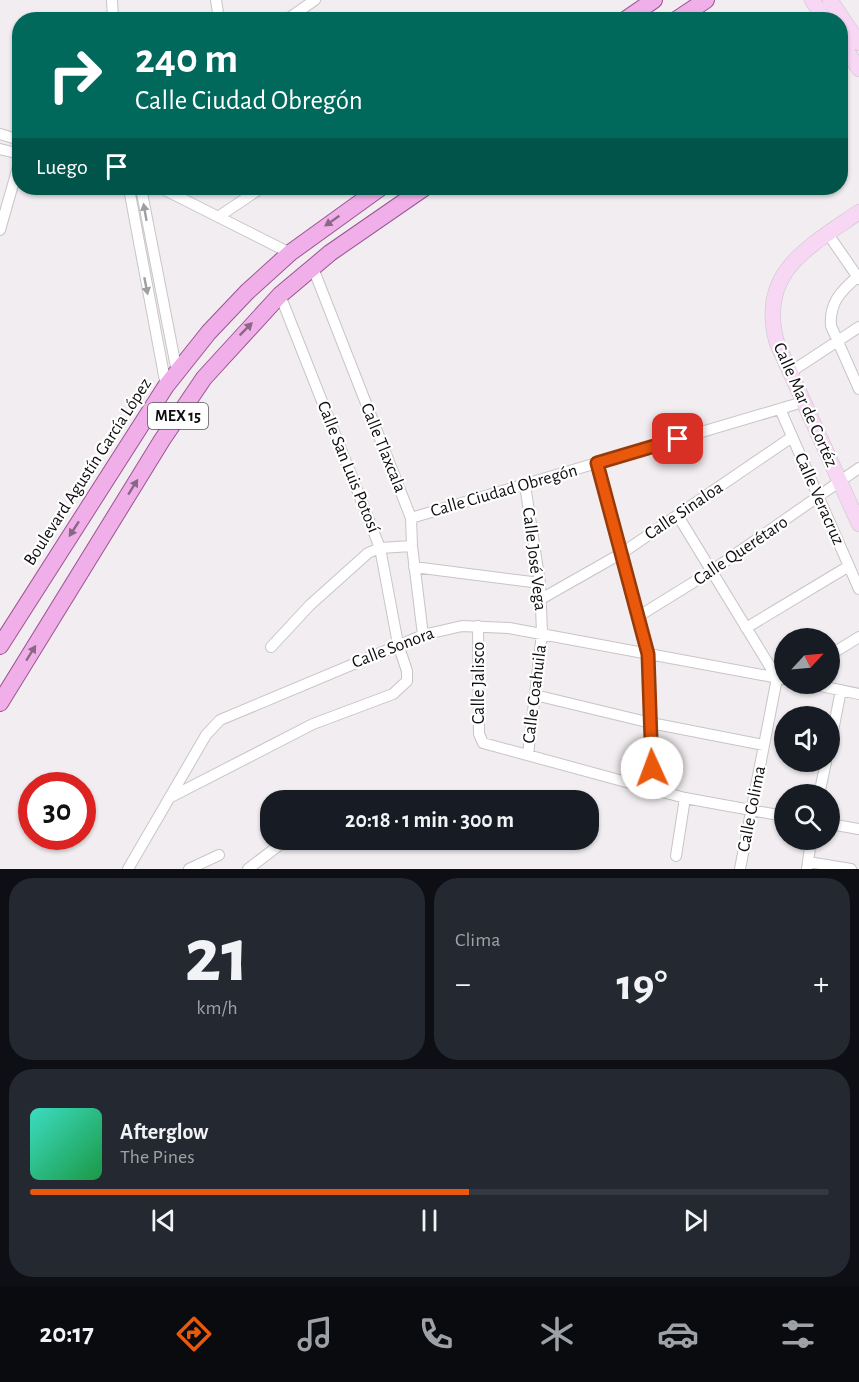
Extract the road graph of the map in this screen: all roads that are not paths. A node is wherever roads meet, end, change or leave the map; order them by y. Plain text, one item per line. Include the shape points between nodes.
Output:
1 (315, 0) edge
2 (654, 0) edge
3 (706, 0) edge
4 (298, 12) edge
5 (637, 12) edge
6 (688, 12) edge
7 (848, 27) edge
8 (859, 43) edge
9 (848, 53) edge
10 (859, 69) edge
11 (12, 188) edge
12 (130, 195) edge
13 (142, 195) edge
14 (175, 195) edge
15 (251, 195) edge
16 (370, 195) edge
17 (413, 195) edge
18 (859, 212) edge
19 (218, 217) junction
20 (0, 230) edge
21 (828, 234) junction
22 (290, 253) junction
23 (154, 262) junction
24 (142, 264) junction
25 (313, 268) junction
26 (858, 278) edge
27 (280, 295) junction
28 (859, 327) edge
29 (838, 341) junction
30 (177, 372) junction
31 (789, 373) junction
32 (166, 386) junction
33 (859, 389) edge
34 (803, 402) junction
35 (780, 409) junction
36 (792, 437) junction
37 (597, 463) junction
38 (859, 468) edge
39 (840, 482) junction
40 (525, 485) junction
41 (819, 498) junction
42 (678, 516) junction
43 (411, 518) junction
44 (859, 524) edge
45 (412, 546) junction
46 (380, 548) junction
47 (622, 553) junction
48 (849, 566) junction
49 (414, 567) junction
50 (710, 572) junction
51 (540, 583) junction
52 (859, 589) edge
53 (541, 599) junction
54 (639, 616) junction
55 (478, 626) junction
56 (746, 628) junction
57 (542, 633) junction
58 (423, 635) junction
59 (859, 637) edge
60 (398, 644) junction
61 (0, 646) edge
62 (270, 646) dead end
63 (840, 649) edge
64 (648, 654) junction
65 (774, 668) edge
66 (774, 677) edge
67 (841, 690) joint
68 (777, 694) edge
69 (859, 694) edge
70 (535, 695) junction
71 (0, 703) edge
72 (838, 706) edge
73 (651, 723) junction
74 (764, 745) junction
75 (528, 755) junction
76 (653, 790) junction
77 (685, 798) junction
78 (168, 799) junction
79 (752, 809) junction
80 (774, 814) edge
81 (840, 826) edge
82 (859, 830) edge
83 (273, 850) edge
84 (810, 850) edge
85 (219, 855) dead end
86 (676, 856) dead end
87 (808, 866) edge
88 (128, 869) edge
89 (189, 869) edge
90 (248, 869) edge
91 (740, 869) edge
92 (851, 869) edge

1 - 4 street
2 - 5 main road
3 - 6 main road
7 - 8 street
9 - 10 street
11 - 20 street
12 - 24 street
23 -> 13 street
14 - 19 street
15 - 19 street
16 -> 22 main road, Boulevard Agustín García López / MEX 15
17 - 25 main road, MEX 15
18 - 21 street, Calle Mar de Cortéz
19 - 22 street
21 - 26 street
21 - 31 street, Calle Mar de Cortéz via 785,270 773,299 773,328
22 - 30 main road, Boulevard Agustín García López / MEX 15 via 247,292
23 - 24 street
23 - 30 street
24 -> 32 street
25 - 27 main road, MEX 15
25 - 43 street, Calle Tlaxcala
26 - 29 street via 840,293 831,308 831,326
27 - 46 street, Calle San Luis Potosí
71 -> 27 main road, MEX 15 via 204,378
28 - 29 street
29 - 31 street
29 - 33 street
30 - 32 main road, Boulevard Agustín García López / MEX 15
31 - 34 street, Calle Mar de Cortéz
32 -> 61 main road, Boulevard Agustín García López / MEX 15
34 - 35 street, Calle Ciudad Obregón
34 - 39 street, Calle Mar de Cortéz
35 - 36 street, Calle Veracruz
35 - 37 street, Calle Ciudad Obregón
36 - 41 street, Calle Veracruz
36 - 42 street, Calle Sinaloa
37 - 40 street, Calle Ciudad Obregón
37 - 47 street
38 - 39 street, Calle Querétaro
39 - 41 street, Calle Querétaro
39 - 44 street, Calle Mar de Cortéz
40 - 43 street, Calle Ciudad Obregón
40 - 51 street, Calle José Vega
41 - 48 street, Calle Veracruz
41 - 50 street, Calle Querétaro
42 - 47 street, Calle Sinaloa
42 - 50 street
43 - 45 street, Calle Tlaxcala
45 - 46 street
45 - 49 street, Calle Tlaxcala
46 - 60 street, Calle San Luis Potosí
46 - 62 street via 368,553
47 - 53 street, Calle Sinaloa
47 - 54 street
48 - 52 street, Calle Veracruz
48 - 56 street
49 - 51 street
49 - 58 street, Calle Tlaxcala
50 - 54 street, Calle Querétaro
50 - 56 street
51 - 53 street, Calle José Vega
53 - 57 street, Calle José Vega
54 - 64 street
55 - 57 street, Calle Sonora
55 - 58 street, Calle Sonora
55 - 75 street, Calle Jalisco via 481,740
56 - 65 street
57 - 64 street, Calle Sonora
57 - 70 street, Calle Coahuila
58 - 60 street, Calle Sonora
59 - 63 street
60 - 78 street, Calle Sonora via 220,720 206,735
60 - 78 street, Calle San Luis Potosí via 407,671 404,686 393,694 313,724
64 - 66 street, Calle Sonora
64 - 73 street
67 - 69 street
67 - 72 street
68 - 74 street, Calle Colima
70 - 73 street
70 - 75 street, Calle Coahuila
73 - 74 street
73 - 76 street
74 - 79 street, Calle Colima
75 - 76 street
76 - 77 street
77 - 79 street
77 - 86 street
78 - 88 street, Calle Sonora
79 - 80 street
79 - 91 street, Calle Colima
81 - 82 street
83 - 90 street
84 - 87 street
85 - 89 street
87 - 92 street

